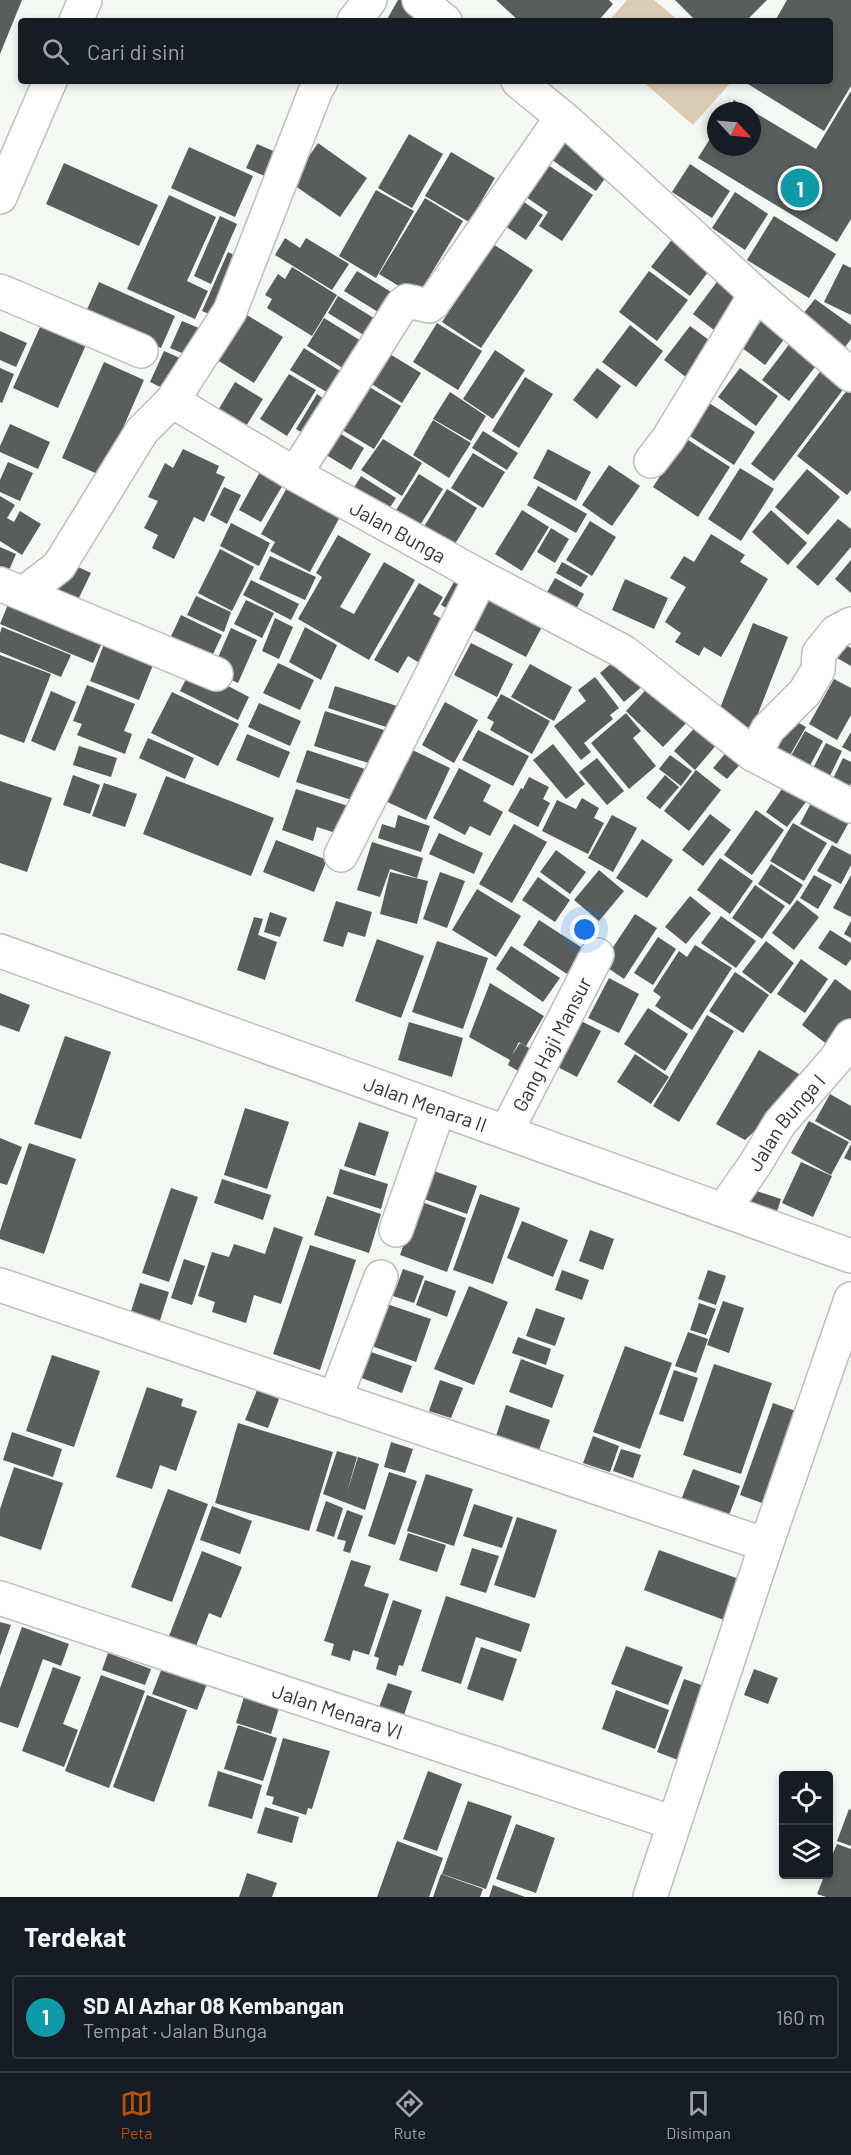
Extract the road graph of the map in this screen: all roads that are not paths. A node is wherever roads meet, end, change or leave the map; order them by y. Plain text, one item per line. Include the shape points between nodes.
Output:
1 (85, 0) edge
2 (370, 0) edge
3 (419, 0) edge
4 (77, 18) edge
5 (356, 18) edge
6 (441, 18) edge
7 (49, 84) edge
8 (319, 84) edge
9 (522, 84) edge
10 (562, 117) junction
11 (0, 197) edge
12 (0, 291) edge
13 (756, 294) junction
14 (141, 351) dead end
15 (851, 375) edge
16 (172, 401) junction
17 (651, 461) dead end
18 (295, 474) junction
19 (481, 577) junction
20 (12, 589) edge
21 (851, 624) edge
22 (216, 674) dead end
23 (754, 755) junction
24 (851, 806) edge
25 (341, 855) dead end
26 (0, 951) edge
27 (597, 955) dead end
28 (851, 1036) edge
29 (440, 1108) junction
30 (506, 1132) junction
31 (723, 1210) junction
32 (396, 1230) dead end
33 (851, 1256) edge
34 (381, 1277) dead end
35 (2, 1292) edge
36 (851, 1299) edge
37 (335, 1399) junction
38 (766, 1545) junction
39 (0, 1598) edge
40 (674, 1823) junction
41 (650, 1897) edge

1 - 4 street
2 - 5 street
3 - 6 street
7 - 11 street
8 - 16 street via 231,311
9 - 10 street
10 - 13 street
10 - 18 street via 434,303 429,306 407,300 402,305
12 - 14 street
13 - 15 street
13 - 17 street via 668,440
16 - 18 street, Jalan Bunga
16 - 20 street via 142,431 59,566
18 - 19 street, Jalan Bunga
19 - 23 street, Jalan Bunga via 624,652
19 - 25 street
20 - 22 street
21 - 23 street via 819,653 818,670 805,692 768,729
23 - 24 street, Jalan Bunga
26 - 29 street, Jalan Menara II
27 - 30 street, Gang Haji Mansur
28 - 31 street, Jalan Bunga I via 780,1123
29 - 30 street, Jalan Menara II
29 - 32 street
30 - 31 street, Jalan Menara II
31 - 33 street, Jalan Menara II
34 - 37 street
35 - 37 street
36 - 38 street
37 - 38 street
38 - 40 street
39 - 40 street, Jalan Menara VI
40 - 41 street

